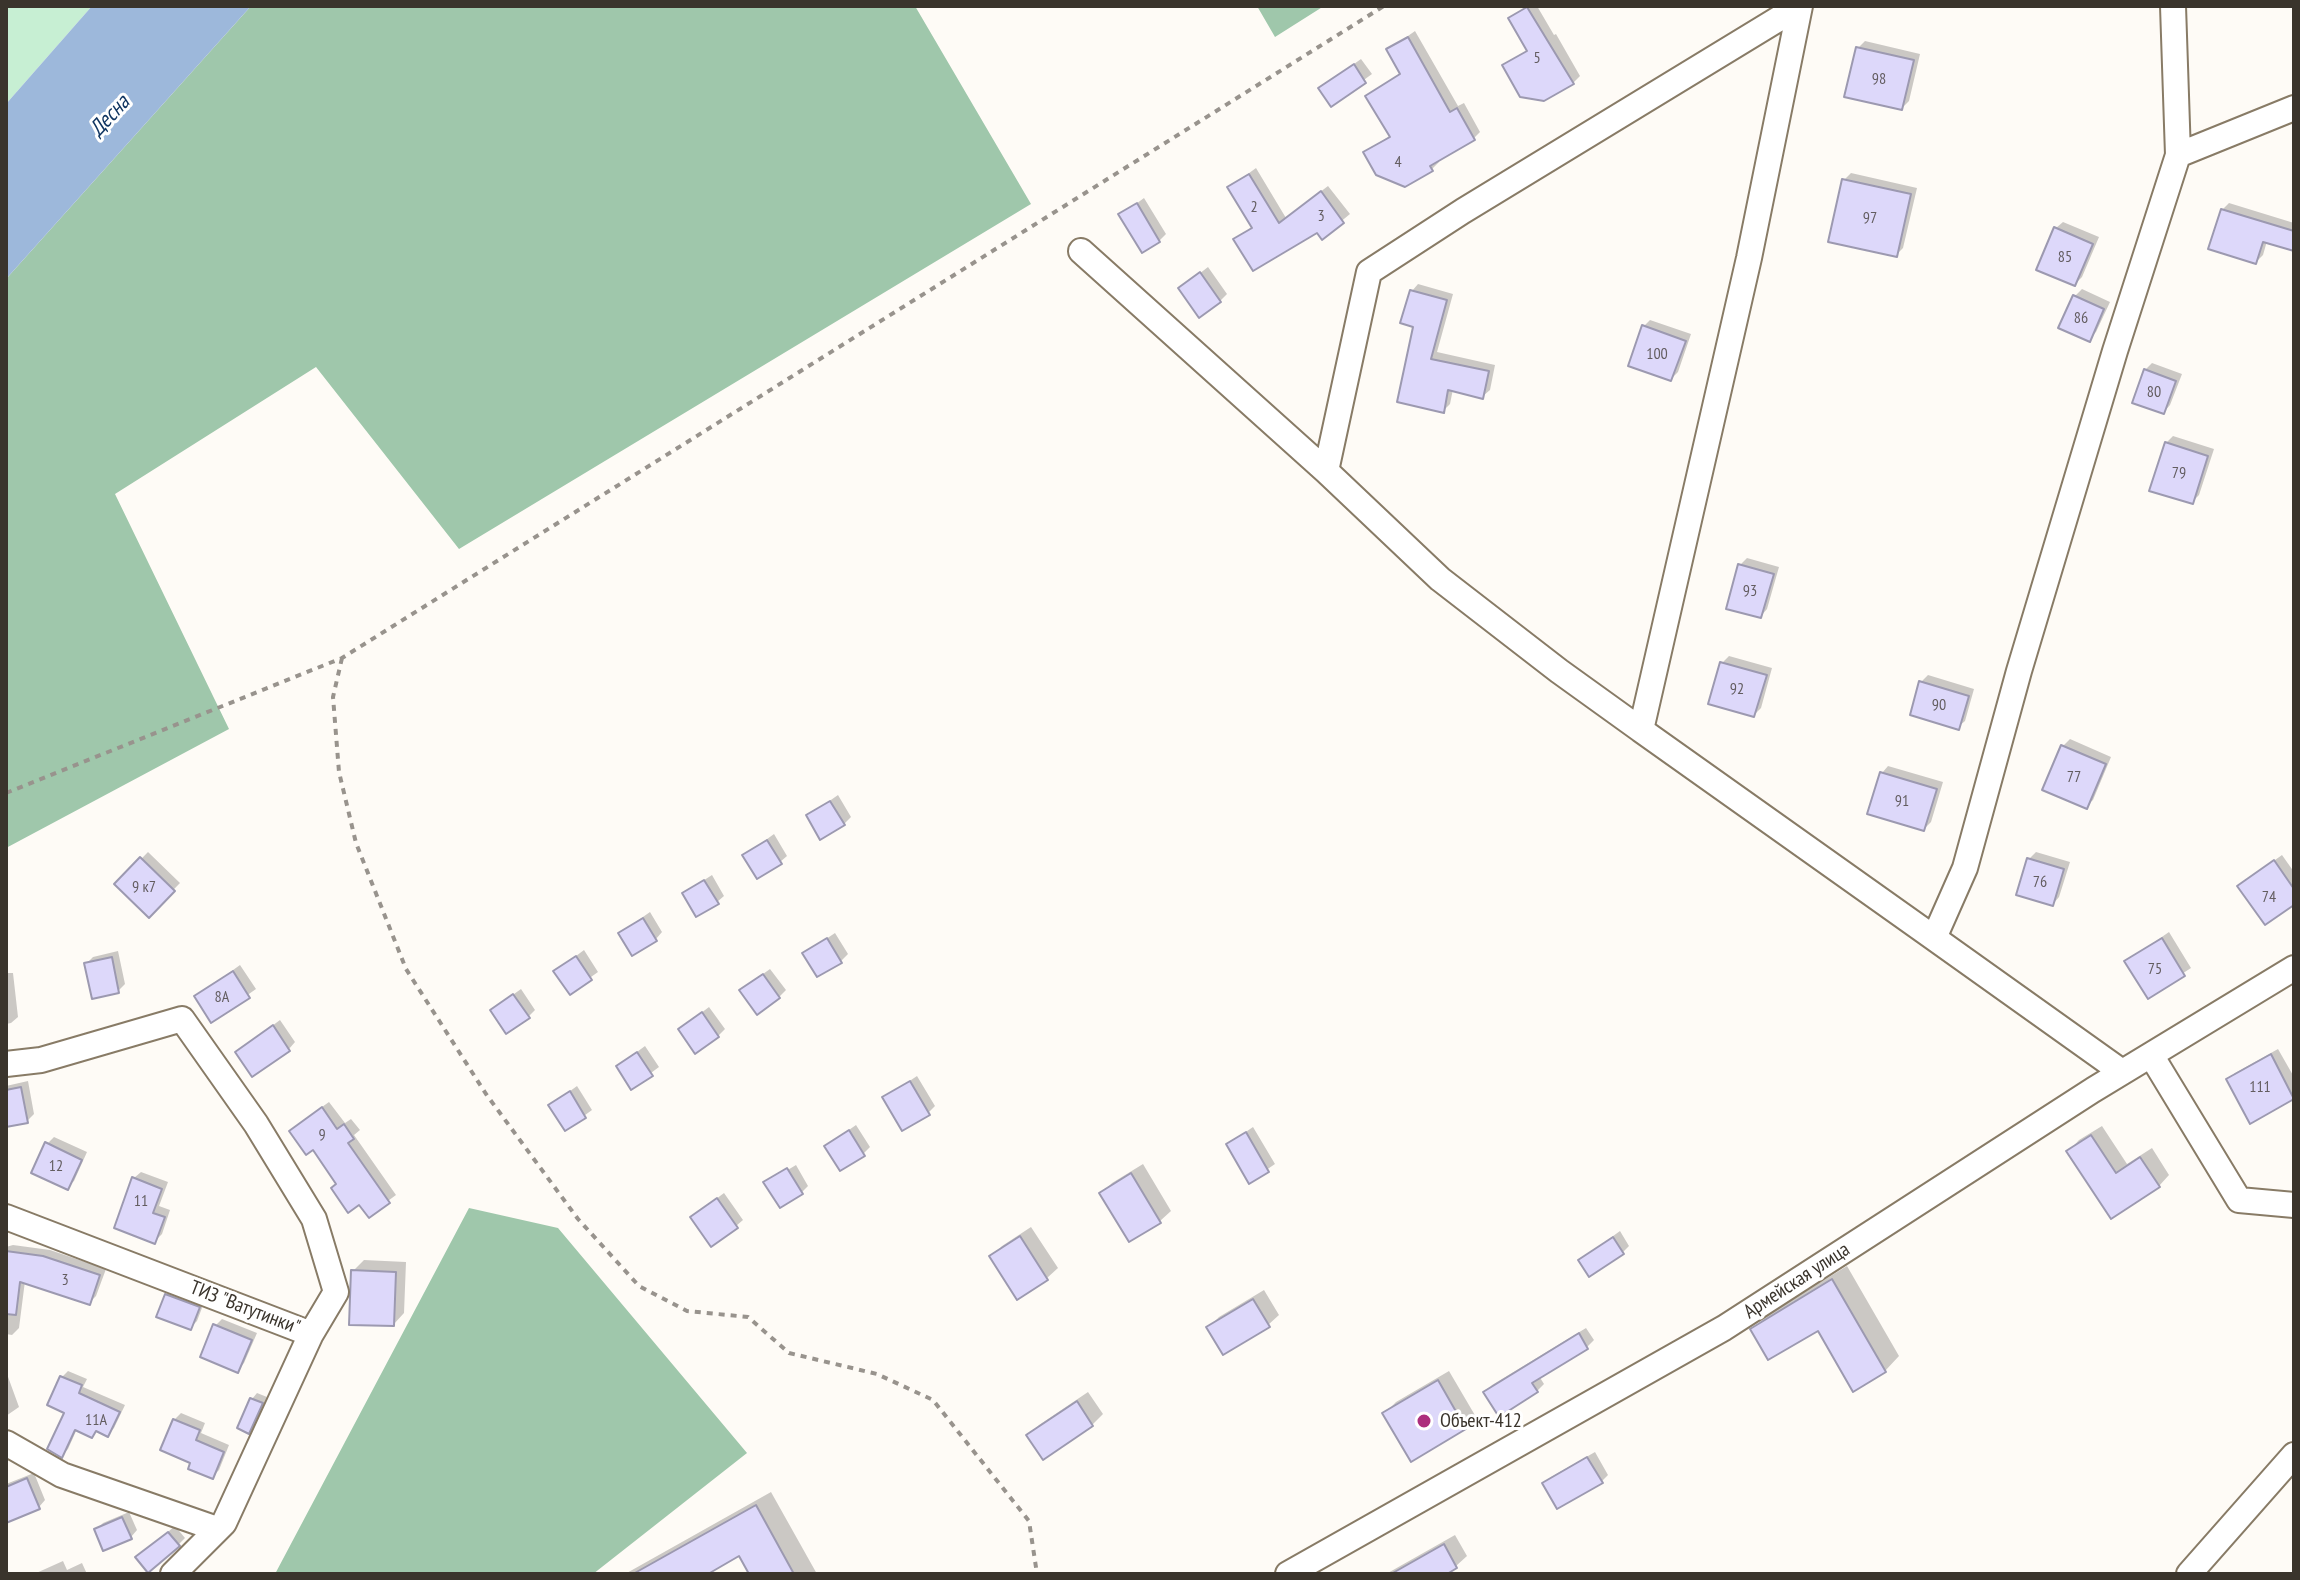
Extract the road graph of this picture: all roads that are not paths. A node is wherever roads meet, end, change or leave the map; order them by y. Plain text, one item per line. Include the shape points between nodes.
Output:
1 (1799, 6) edge
2 (2173, 6) edge
3 (2294, 108) edge
4 (2178, 155) junction
5 (1081, 251) dead end
6 (1326, 471) junction
7 (1641, 730) junction
8 (1934, 938) junction
9 (2294, 968) edge
10 (2151, 1055) junction
11 (6, 1064) edge
12 (2122, 1072) junction
13 (2294, 1205) edge
14 (6, 1217) edge
15 (311, 1334) junction
16 (6, 1443) edge
17 (2294, 1455) edge
18 (217, 1529) junction
19 (173, 1574) edge
20 (1288, 1574) edge
21 (2189, 1574) edge

1 - 6 street via 1369,272
1 - 7 street via 1749,258
2 - 4 street
3 - 4 street
4 - 8 street via 2019,671 1965,868
5 - 6 street
6 - 7 street via 1440,579
7 - 8 street
8 - 12 street
9 - 10 street, Армейская улица
10 - 12 street, Армейская улица
10 - 13 street via 2239,1200
11 - 15 street via 41,1060 182,1019 314,1219 336,1292
12 - 20 street, Армейская улица via 1724,1328
14 - 15 street, ТИЗ "Ватутинки"
15 - 18 street, ТИЗ "Ватутинки"
16 - 18 street via 62,1475
17 - 21 street
18 - 19 street, ТИЗ "Ватутинки"

